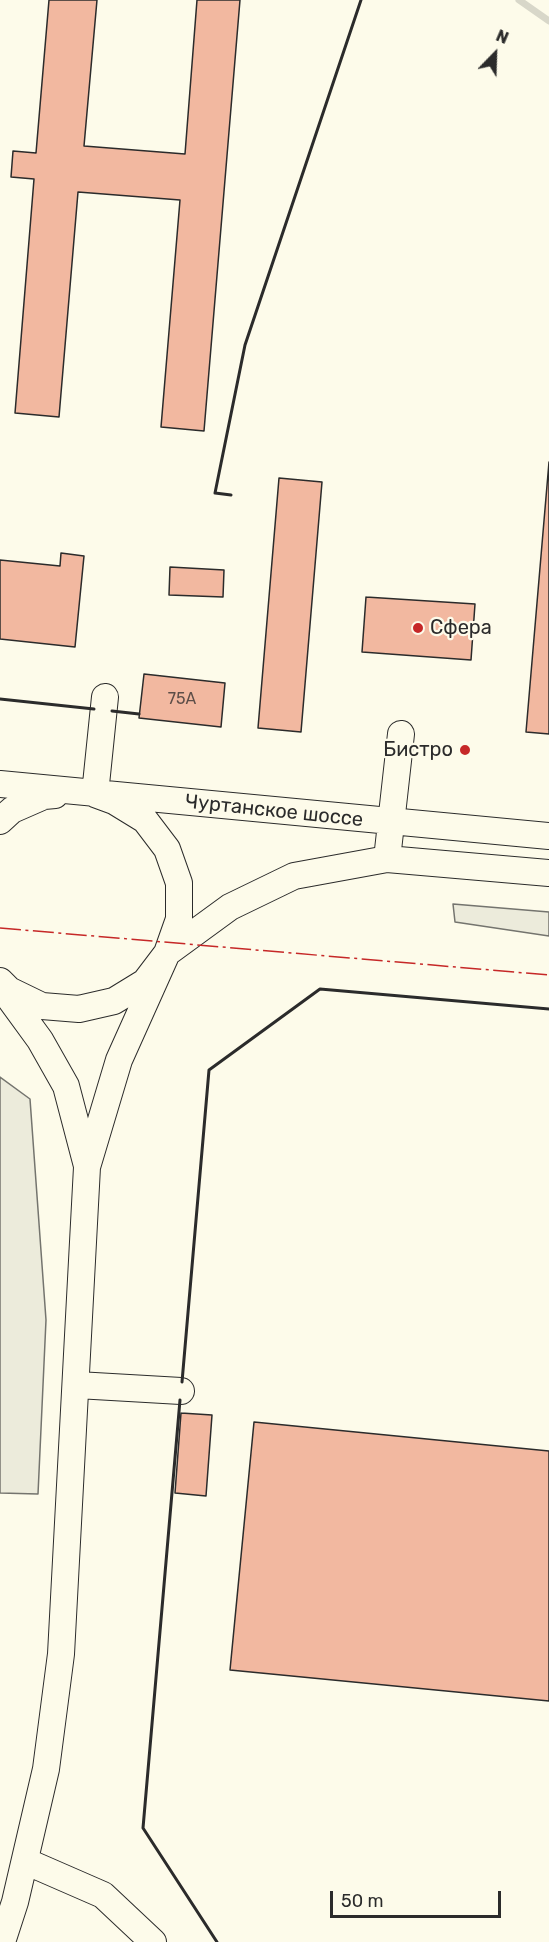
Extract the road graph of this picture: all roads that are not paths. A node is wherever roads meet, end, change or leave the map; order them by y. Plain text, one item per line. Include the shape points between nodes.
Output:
1 (105, 697) dead end
2 (401, 734) dead end
3 (0, 784) edge
4 (87, 793) junction
5 (0, 821) edge
6 (391, 823) junction
7 (549, 836) edge
8 (387, 859) junction
9 (549, 873) edge
10 (167, 953) junction
11 (0, 981) edge
12 (0, 986) edge
13 (87, 1167) junction
14 (76, 1385) junction
15 (181, 1391) dead end
16 (25, 1861) junction
17 (2, 1942) edge
18 (153, 1942) edge

1 - 4 street
2 - 6 street
3 - 4 street, Чуртанское шоссе
4 - 5 street via 44,796 12,810
4 - 6 street, Чуртанское шоссе
4 - 10 street via 114,801 145,820 167,849 179,883 179,919
6 - 7 street, Чуртанское шоссе
6 - 8 street
8 - 9 street
8 - 10 street via 294,876 230,907
10 - 11 street via 145,982 114,1001 79,1009 42,1006 9,990
10 - 13 street via 119,1059
12 - 13 street via 40,1040 66,1086
13 - 14 street
14 - 15 street
14 - 16 street via 61,1654 46,1769
16 - 17 street
16 - 18 street via 103,1895

